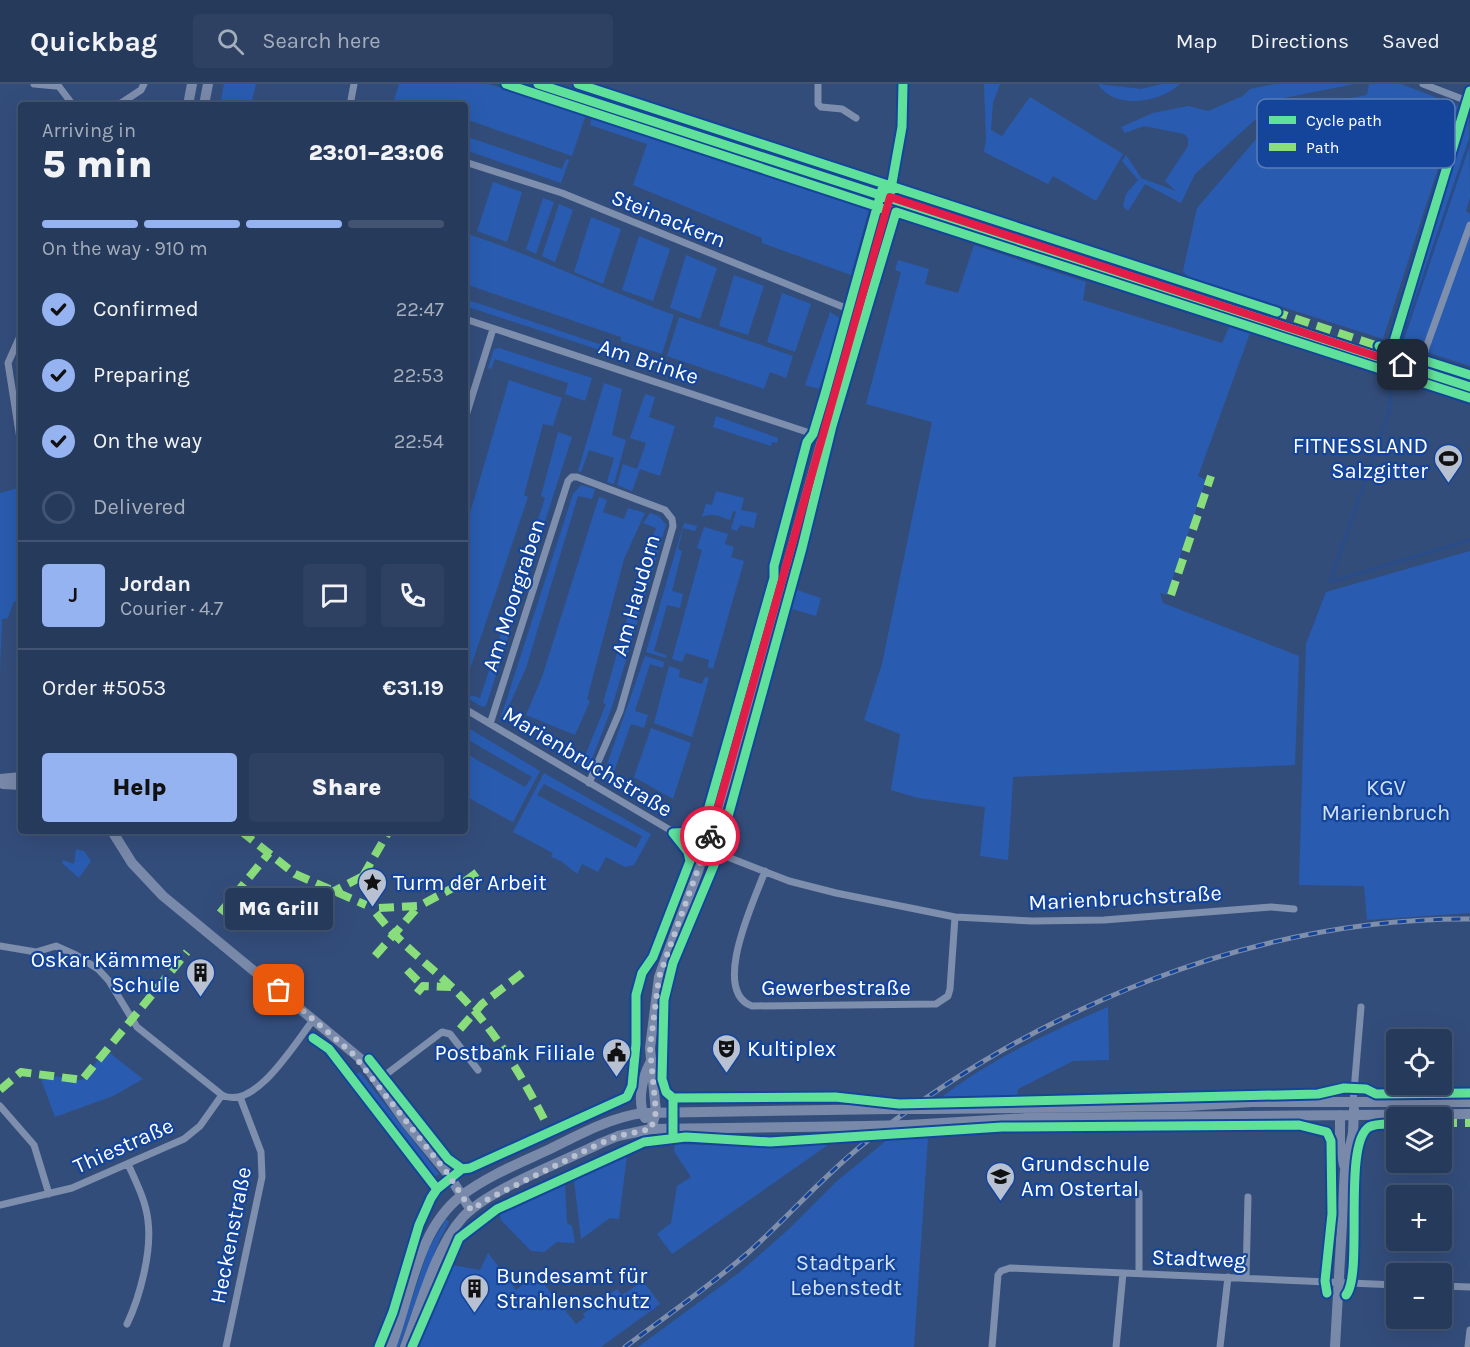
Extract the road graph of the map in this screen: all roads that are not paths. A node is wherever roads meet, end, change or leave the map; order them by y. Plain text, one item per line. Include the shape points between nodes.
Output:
1 (34, 84) edge
2 (144, 84) edge
3 (192, 84) edge
4 (208, 84) edge
5 (354, 84) edge
6 (538, 84) edge
7 (818, 84) edge
8 (903, 84) edge
9 (1423, 84) edge
10 (57, 85) edge
11 (71, 102) edge
12 (122, 102) edge
13 (189, 102) edge
14 (205, 102) edge
15 (351, 102) edge
16 (1470, 102) edge
17 (856, 118) dead end
18 (468, 163) edge
19 (890, 197) junction
20 (1470, 225) edge
21 (858, 313) junction
22 (468, 320) edge
23 (493, 329) junction
24 (18, 339) edge
25 (4, 362) edge
26 (1418, 370) junction
27 (1470, 387) edge
28 (468, 409) edge
29 (18, 430) edge
30 (822, 436) junction
31 (572, 477) joint
32 (468, 711) edge
33 (490, 724) junction
34 (18, 777) edge
35 (0, 779) edge
36 (589, 783) junction
37 (0, 784) edge
38 (18, 785) edge
39 (114, 834) edge
40 (705, 848) junction
41 (765, 872) junction
42 (1294, 909) dead end
43 (955, 917) junction
44 (0, 946) edge
45 (1360, 1007) dead end
46 (314, 1019) junction
47 (650, 1063) junction
48 (478, 1070) dead end
49 (376, 1082) junction
50 (222, 1095) junction
51 (240, 1097) junction
52 (1470, 1102) edge
53 (1353, 1103) junction
54 (0, 1106) edge
55 (656, 1112) junction
56 (643, 1113) junction
57 (1470, 1114) edge
58 (1340, 1115) junction
59 (1355, 1116) junction
60 (651, 1129) junction
61 (128, 1164) junction
62 (1345, 1170) junction
63 (1139, 1193) dead end
64 (49, 1194) junction
65 (462, 1195) junction
66 (1248, 1197) dead end
67 (0, 1205) edge
68 (471, 1210) junction
69 (1123, 1273) junction
70 (1139, 1273) junction
71 (1228, 1277) junction
72 (1246, 1278) junction
73 (1339, 1282) junction
74 (1386, 1284) edge
75 (1452, 1286) edge
76 (1470, 1287) edge
77 (127, 1324) dead end
78 (1470, 1330) edge
79 (226, 1347) edge
80 (392, 1347) edge
81 (405, 1347) edge
82 (992, 1347) edge
83 (1116, 1347) edge
84 (1220, 1347) edge
85 (1335, 1347) edge
86 (1468, 1347) edge

1 - 10 street
2 - 12 street
3 - 13 street
4 - 14 street
5 - 15 street
6 - 19 street
7 - 17 street via 821,107 842,110
8 - 19 street via 902,127
9 - 16 street
10 - 11 street
18 - 21 street, Steinackern via 562,193
19 - 21 street
19 - 26 street
20 - 26 street
21 - 30 street
22 - 23 street, Am Brinke
23 - 28 street
23 - 30 street, Am Brinke
24 - 25 street
25 - 29 street
26 - 27 street
30 - 40 street
31 - 33 street, Am Moorgraben
31 - 36 street, Am Haudorn via 665,510 673,526 620,711
32 - 33 street, Marienbruchstraße
33 - 36 street, Marienbruchstraße
34 - 35 street
36 - 40 street, Marienbruchstraße
37 - 38 street
39 - 46 street via 132,863 163,896
40 - 41 street, Marienbruchstraße
40 - 47 street via 659,977
41 - 43 street, Marienbruchstraße via 871,902
41 - 43 street, Gewerbestraße via 736,955 737,993 744,1003 752,1005 936,1004 948,996 950,989
42 - 43 street, Marienbruchstraße via 1271,907 1068,922
44 - 50 street via 36,952 56,946 98,969 137,1027
45 - 53 street
46 - 49 street via 352,1053
46 - 51 street via 264,1081 252,1093
47 - 55 street
47 - 56 street via 644,1075
48 - 49 street via 450,1034 442,1032
49 - 65 street
50 - 51 street
50 - 61 street, Thiestraße via 193,1133
51 - 79 street, Heckenstraße via 256,1136 263,1170
52 - 53 street
53 - 55 street, bridge
53 - 58 street
53 - 59 street
54 - 64 street via 34,1145
55 - 56 street
55 - 60 street
56 - 60 street
56 - 65 street via 619,1118 565,1141
57 - 59 street
58 - 59 street
58 - 60 street, bridge via 1027,1118 908,1125
58 - 62 street
59 - 62 street
60 - 68 street via 601,1143
61 - 64 street, Thiestraße
61 - 77 street via 149,1223 144,1271
62 - 73 street
63 - 70 street
64 - 67 street, Thiestraße
65 - 68 street
65 - 80 street via 444,1213 426,1245
66 - 72 street
68 - 81 street via 453,1229
69 - 70 street, Stadtweg
69 - 82 street, Stadtweg via 1020,1268 1001,1271
69 - 83 street
70 - 71 street, Stadtweg
71 - 72 street, Stadtweg
71 - 84 street
72 - 73 street, Stadtweg
73 - 74 street, Stadtweg
73 - 85 street
75 - 76 street
78 - 86 street

